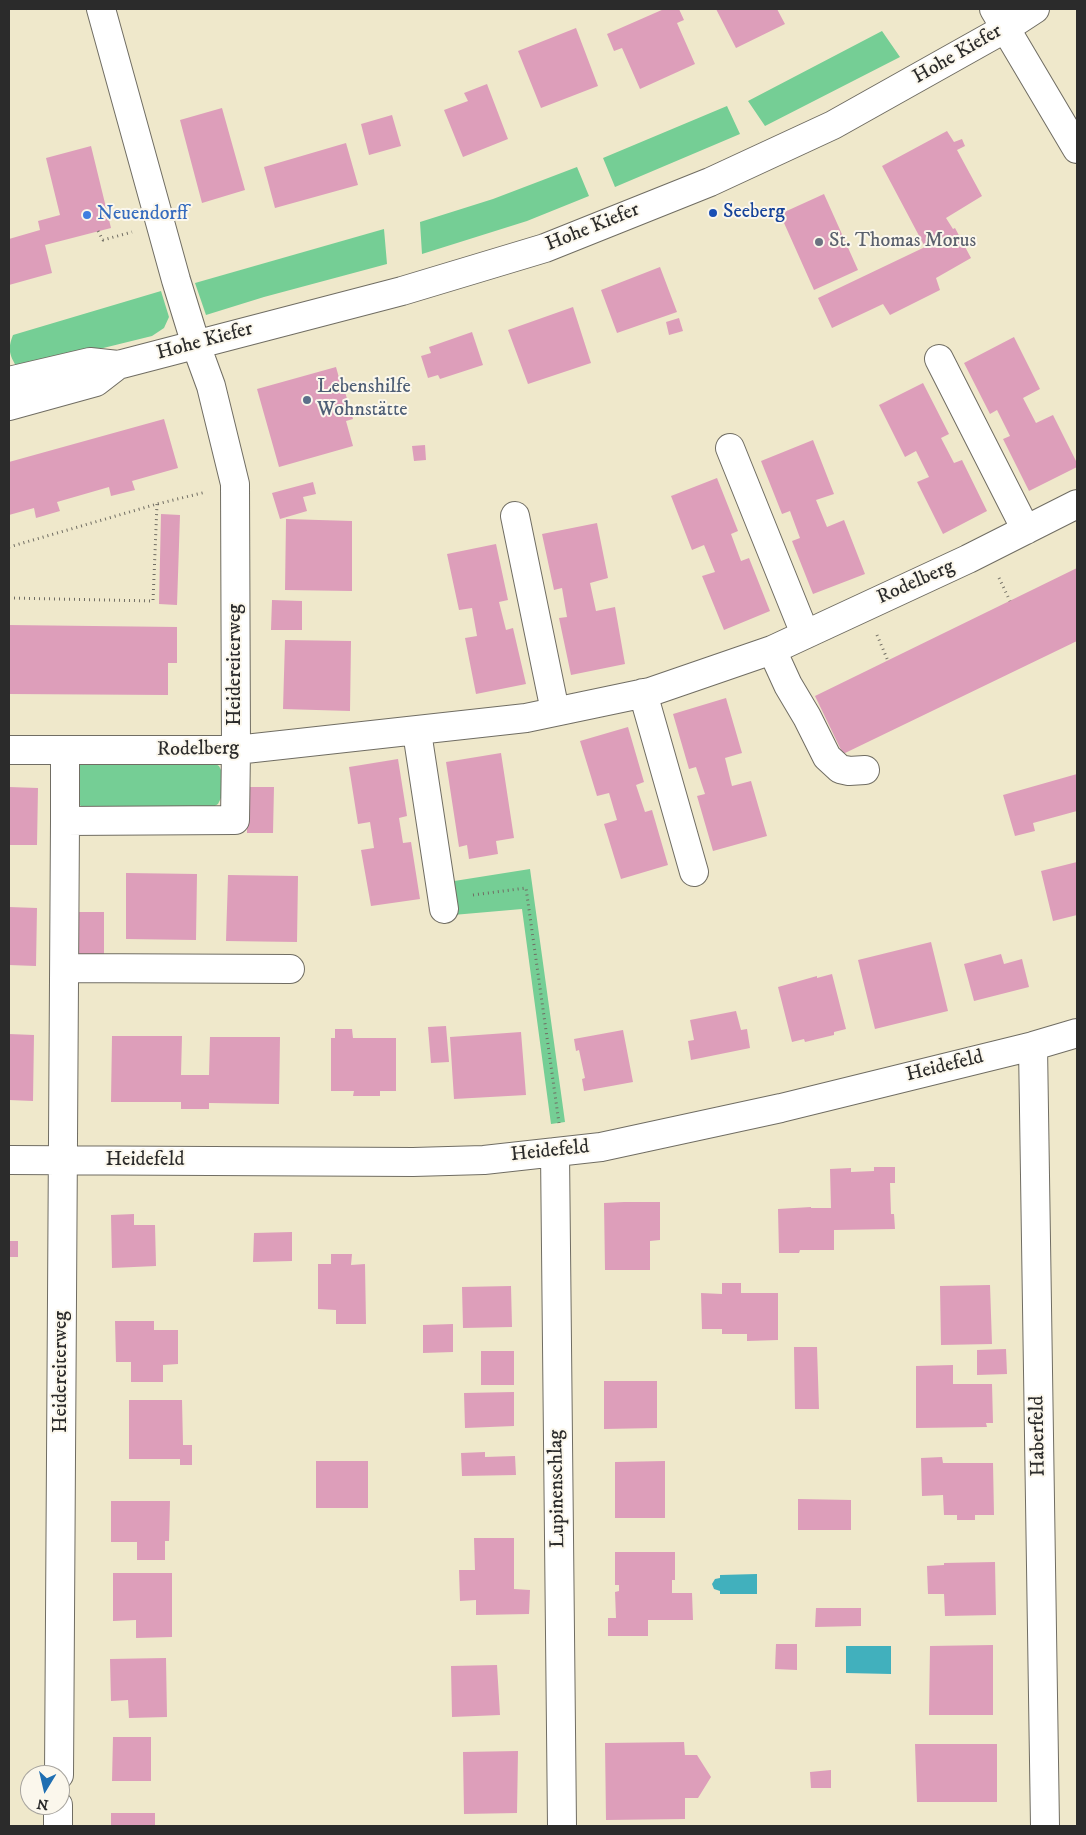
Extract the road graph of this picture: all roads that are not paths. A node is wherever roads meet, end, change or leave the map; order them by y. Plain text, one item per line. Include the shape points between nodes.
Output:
1 (101, 9) edge
2 (1035, 9) edge
3 (1000, 18) edge
4 (1077, 149) edge
5 (196, 345) junction
6 (939, 359) dead end
7 (118, 365) junction
8 (9, 381) edge
9 (9, 406) edge
10 (730, 448) dead end
11 (1077, 504) edge
12 (515, 516) dead end
13 (1026, 530) junction
14 (805, 634) junction
15 (772, 650) junction
16 (643, 693) junction
17 (555, 711) junction
18 (417, 732) junction
19 (9, 750) edge
20 (65, 750) junction
21 (236, 750) junction
22 (865, 770) dead end
23 (65, 822) junction
24 (694, 872) dead end
25 (444, 904) road end
26 (65, 968) junction
27 (290, 969) dead end
28 (1077, 1033) edge
29 (1033, 1046) junction
30 (557, 1142) junction
31 (9, 1160) edge
32 (64, 1161) junction
33 (59, 1765) edge
34 (562, 1826) edge
35 (1045, 1826) edge

1 - 5 street, Heidereiterweg
2 - 3 street, Hohe Kiefer
3 - 4 street
3 - 5 street, Hohe Kiefer via 914,81 818,132 710,182 545,248 402,291
5 - 7 street, Hohe Kiefer
5 - 21 street, Heidereiterweg via 211,386 236,484
6 - 13 street
7 - 8 street, Hohe Kiefer via 90,362
7 - 9 street, Hohe Kiefer via 96,382
10 - 14 street
11 - 13 street, Rodelberg
12 - 17 street
13 - 14 street, Rodelberg
14 - 15 street, Rodelberg
15 - 16 street, Rodelberg
15 - 22 street via 827,757 840,769
16 - 17 street, Rodelberg
16 - 24 street
17 - 18 street, Rodelberg via 526,718
18 - 21 street, Rodelberg
18 - 25 street
19 - 20 street, Rodelberg
20 - 21 street, Rodelberg
20 - 23 street, Heidereiterweg
21 - 23 street, Heidereiterweg via 235,820
23 - 26 street, Heidereiterweg
26 - 27 street
26 - 32 street, Heidereiterweg
28 - 29 street, Heidefeld
29 - 30 street, Heidefeld via 771,1110 602,1147
29 - 35 street, Haberfeld
30 - 32 street, Heidefeld via 484,1160
30 - 34 street, Lupinenschlag
31 - 32 street, Heidefeld
32 - 33 street, Heidereiterweg

